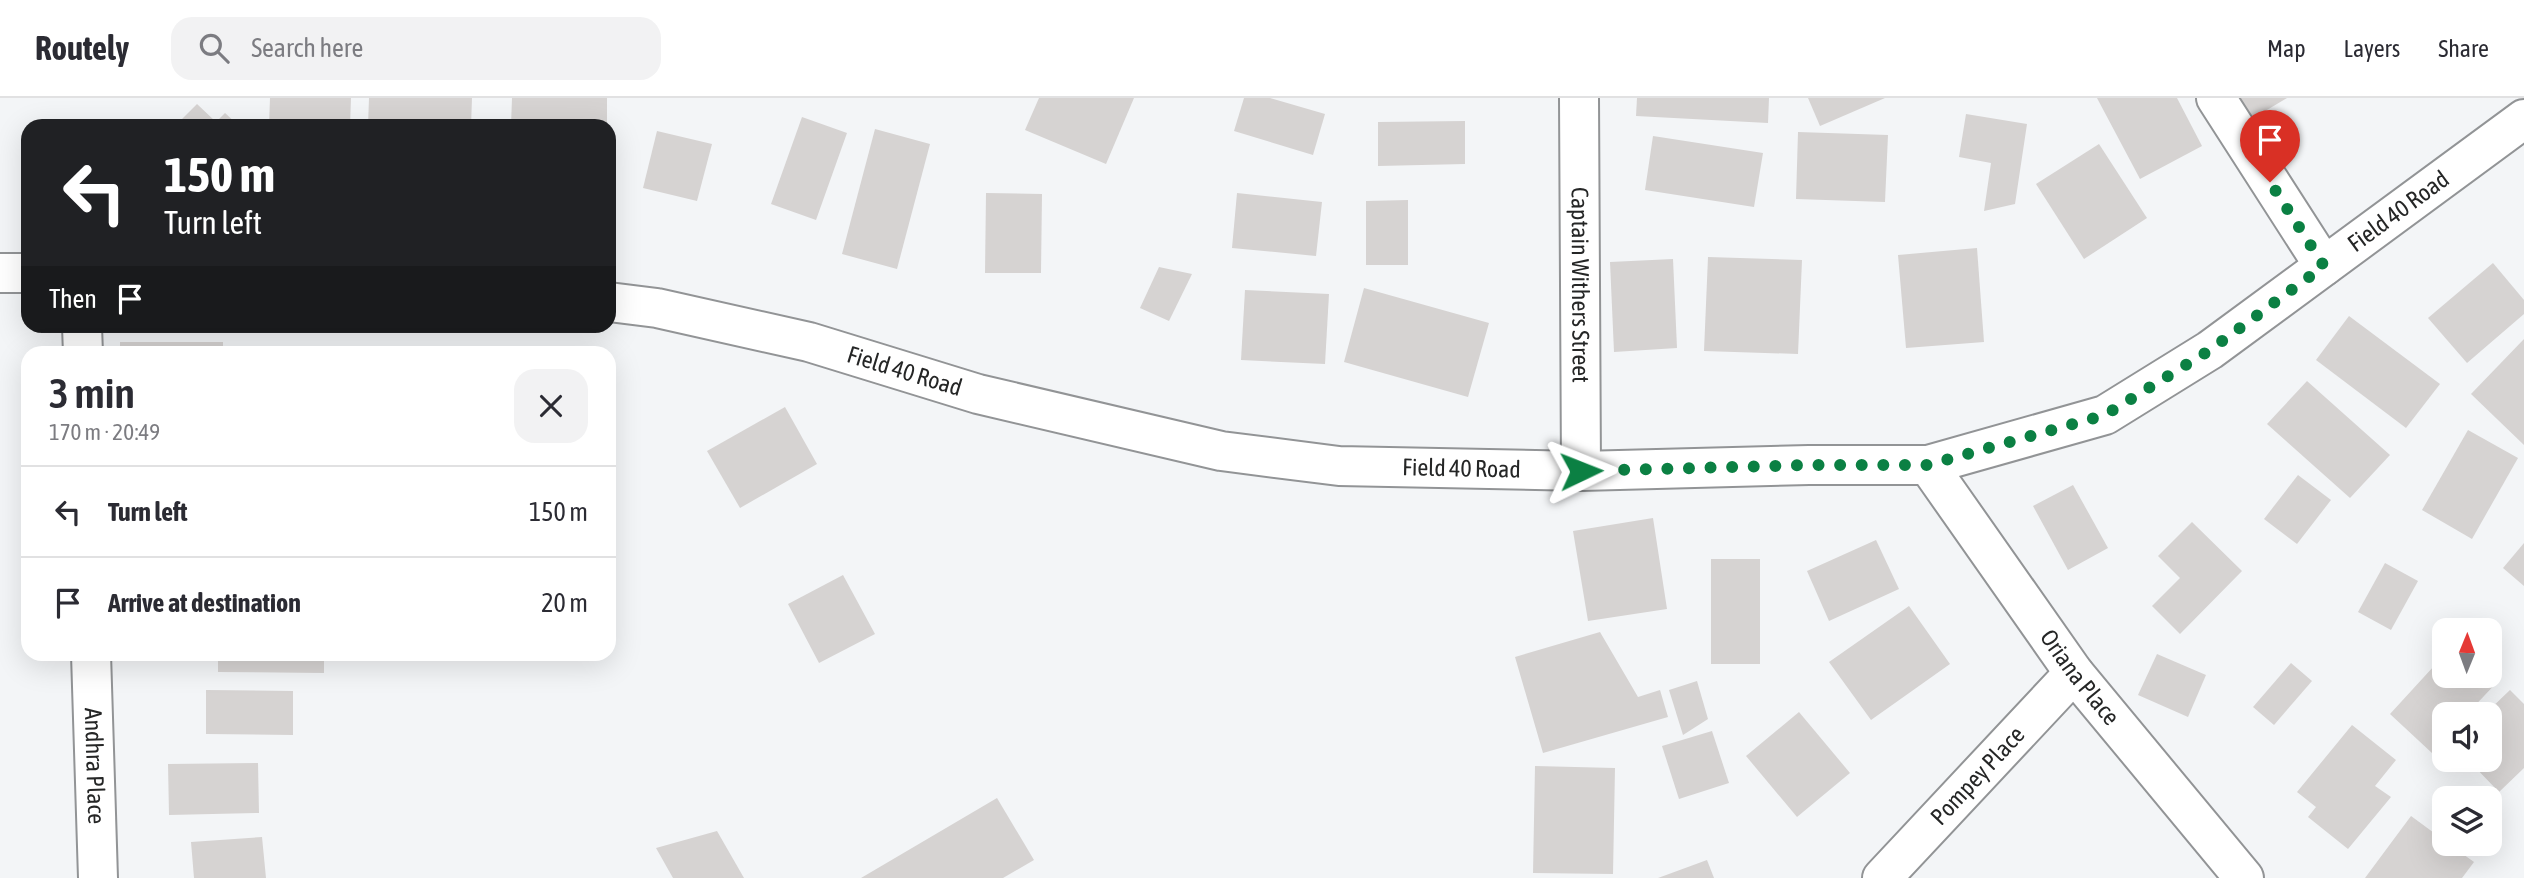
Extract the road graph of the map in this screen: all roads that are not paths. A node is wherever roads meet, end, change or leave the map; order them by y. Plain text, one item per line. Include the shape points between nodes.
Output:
1 (1579, 98) edge
2 (2216, 98) edge
3 (2524, 118) edge
4 (2324, 266) junction
5 (0, 273) edge
6 (21, 273) edge
7 (616, 303) edge
8 (1928, 465) junction
9 (1581, 471) junction
10 (92, 661) edge
11 (2074, 673) junction
12 (98, 878) edge
13 (1882, 878) edge
14 (2244, 878) edge

1 - 9 street, Captain Withers Street
2 - 4 street
3 - 4 street, Field 40 Road
4 - 8 street, Field 40 Road via 2210,350 2105,415
5 - 6 street
7 - 9 street, Field 40 Road via 809,342 978,394 1221,450 1339,466
8 - 9 street, Field 40 Road
8 - 11 street, Oriana Place
10 - 12 street, Andhra Place
11 - 13 street, Pompey Place
11 - 14 street, Oriana Place

